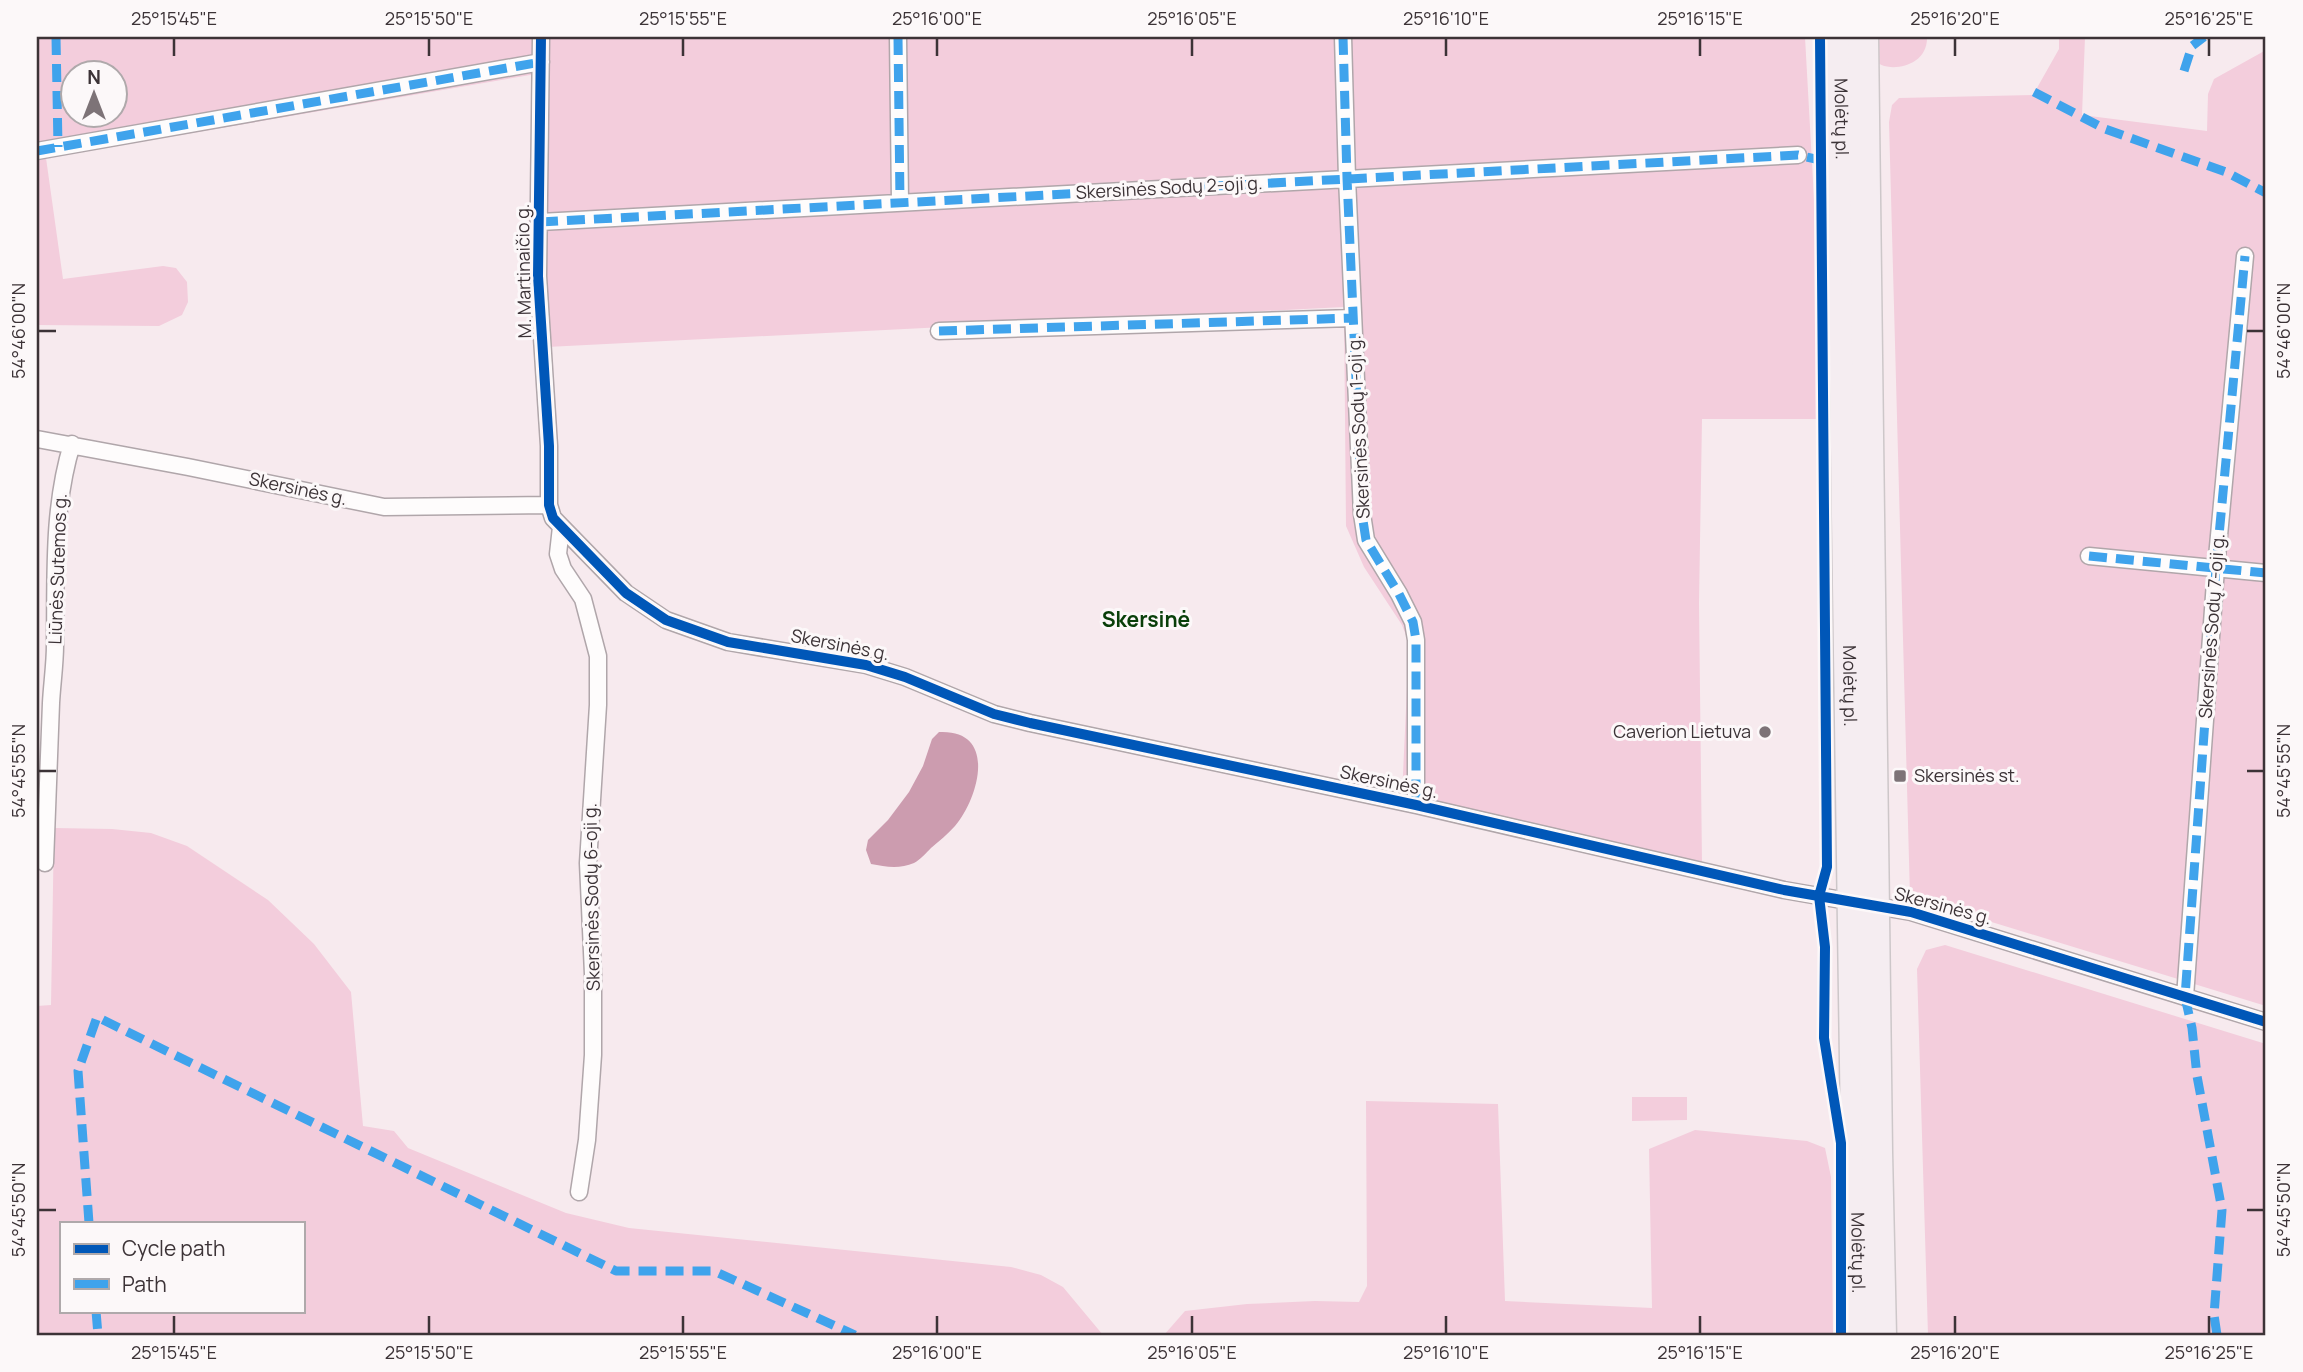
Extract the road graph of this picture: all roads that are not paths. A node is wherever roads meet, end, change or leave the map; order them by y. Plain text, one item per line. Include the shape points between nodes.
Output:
1 (541, 37) edge
2 (898, 37) edge
3 (1343, 37) edge
4 (1840, 37) edge
5 (1864, 37) edge
6 (541, 62) junction
7 (37, 151) edge
8 (1798, 155) dead end
9 (1346, 178) junction
10 (900, 202) junction
11 (540, 222) junction
12 (2245, 256) dead end
13 (1353, 318) junction
14 (939, 331) dead end
15 (37, 439) edge
16 (72, 444) junction
17 (549, 505) junction
18 (561, 527) junction
19 (2089, 556) dead end
20 (2216, 568) junction
21 (2266, 573) edge
22 (1416, 805) junction
23 (45, 863) dead end
24 (1863, 904) junction
25 (2185, 997) junction
26 (2266, 1022) edge
27 (579, 1192) dead end
28 (1859, 1335) edge
29 (1881, 1335) edge

1 - 6 street, M. Martinaičio g.
2 - 10 street
3 - 9 street, Skersinės Sodų 1-oji g.
4 - 24 highway, Molėtų pl.
5 - 24 highway, Molėtų pl.
6 - 7 street
6 - 11 street, M. Martinaičio g.
8 - 9 street, Skersinės Sodų 2-oji g.
9 - 10 street, Skersinės Sodų 2-oji g.
9 - 13 street, Skersinės Sodų 1-oji g.
10 - 11 street, Skersinės Sodų 2-oji g.
11 - 17 street, M. Martinaičio g. via 538,276
12 - 20 street, Skersinės Sodų 7-oji g.
13 - 14 street
13 - 22 street, Skersinės Sodų 1-oji g. via 1367,540 1413,622 1416,640
15 - 16 street, Skersinės g.
16 - 17 street, Skersinės g. via 384,507
16 - 23 street, Liūnės Sutemos g. via 58,502
17 - 18 street, Skersinės g.
18 - 22 street, Skersinės g. via 626,593 686,629 728,642 866,665 994,714 1030,723
18 - 27 street, Skersinės Sodų 6-oji g. via 558,555 583,599 598,656 588,863 593,1055
19 - 20 street
20 - 21 street
20 - 25 street, Skersinės Sodų 7-oji g.
22 - 24 street, Skersinės g. via 1738,880
24 - 25 street, Skersinės g. via 1911,912
24 - 28 highway, Molėtų pl.
24 - 29 highway, Molėtų pl.
25 - 26 street, Skersinės g.

